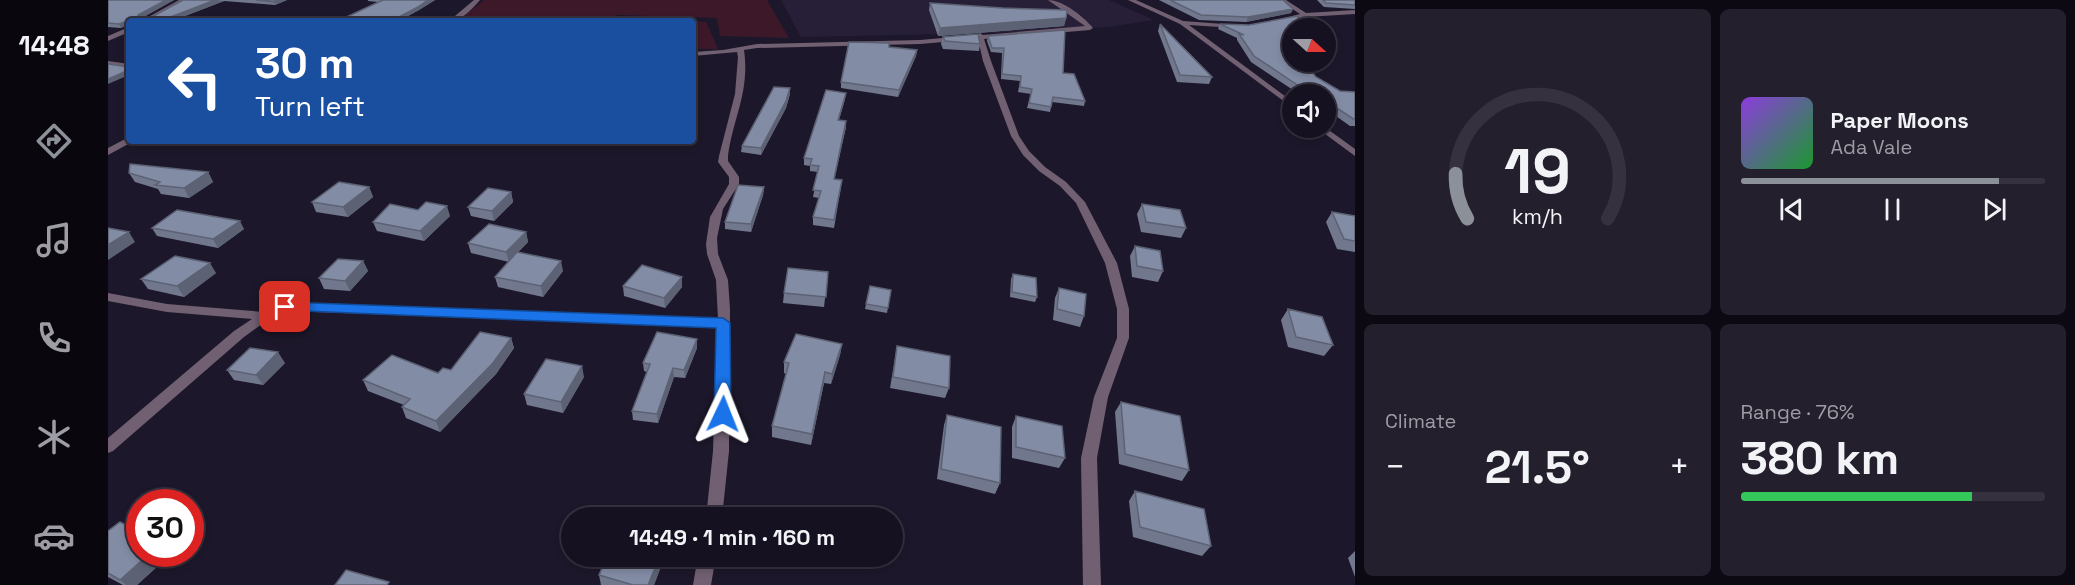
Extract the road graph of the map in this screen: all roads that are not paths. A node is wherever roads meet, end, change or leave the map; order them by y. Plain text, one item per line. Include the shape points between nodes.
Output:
1 (184, 0) edge
2 (477, 0) edge
3 (1051, 0) edge
4 (1131, 0) edge
5 (1282, 0) edge
6 (1355, 12) edge
7 (1305, 15) junction
8 (150, 18) edge
9 (457, 18) edge
10 (1275, 21) edge
11 (1182, 23) junction
12 (1246, 26) edge
13 (126, 30) edge
14 (980, 36) junction
15 (108, 39) edge
16 (740, 49) junction
17 (696, 54) edge
18 (108, 63) edge
19 (126, 66) edge
20 (1282, 98) edge
21 (1335, 138) edge
22 (126, 142) edge
23 (108, 152) edge
24 (1355, 153) edge
25 (108, 297) edge
26 (265, 316) junction
27 (723, 323) junction
28 (108, 447) edge
29 (715, 507) edge
30 (705, 567) edge
31 (702, 585) edge
32 (1092, 585) edge

1 - 8 street
2 - 9 street
3 - 14 street via 1090,28
4 - 11 street
5 - 7 street
6 - 7 street
7 - 10 street
11 - 12 street
11 - 20 street
13 - 15 street
14 - 16 street
14 - 32 street via 1015,136 1042,170 1080,202 1111,263 1123,309 1123,338 1101,397 1089,458
16 - 17 street
16 - 27 street via 743,66 723,152 723,162 735,180 715,214 711,237 723,287
18 - 19 street
21 - 24 street
22 - 23 street
25 - 26 street via 167,308
26 - 27 street via 285,307
26 - 28 street
27 - 29 street via 721,451
30 - 31 street

